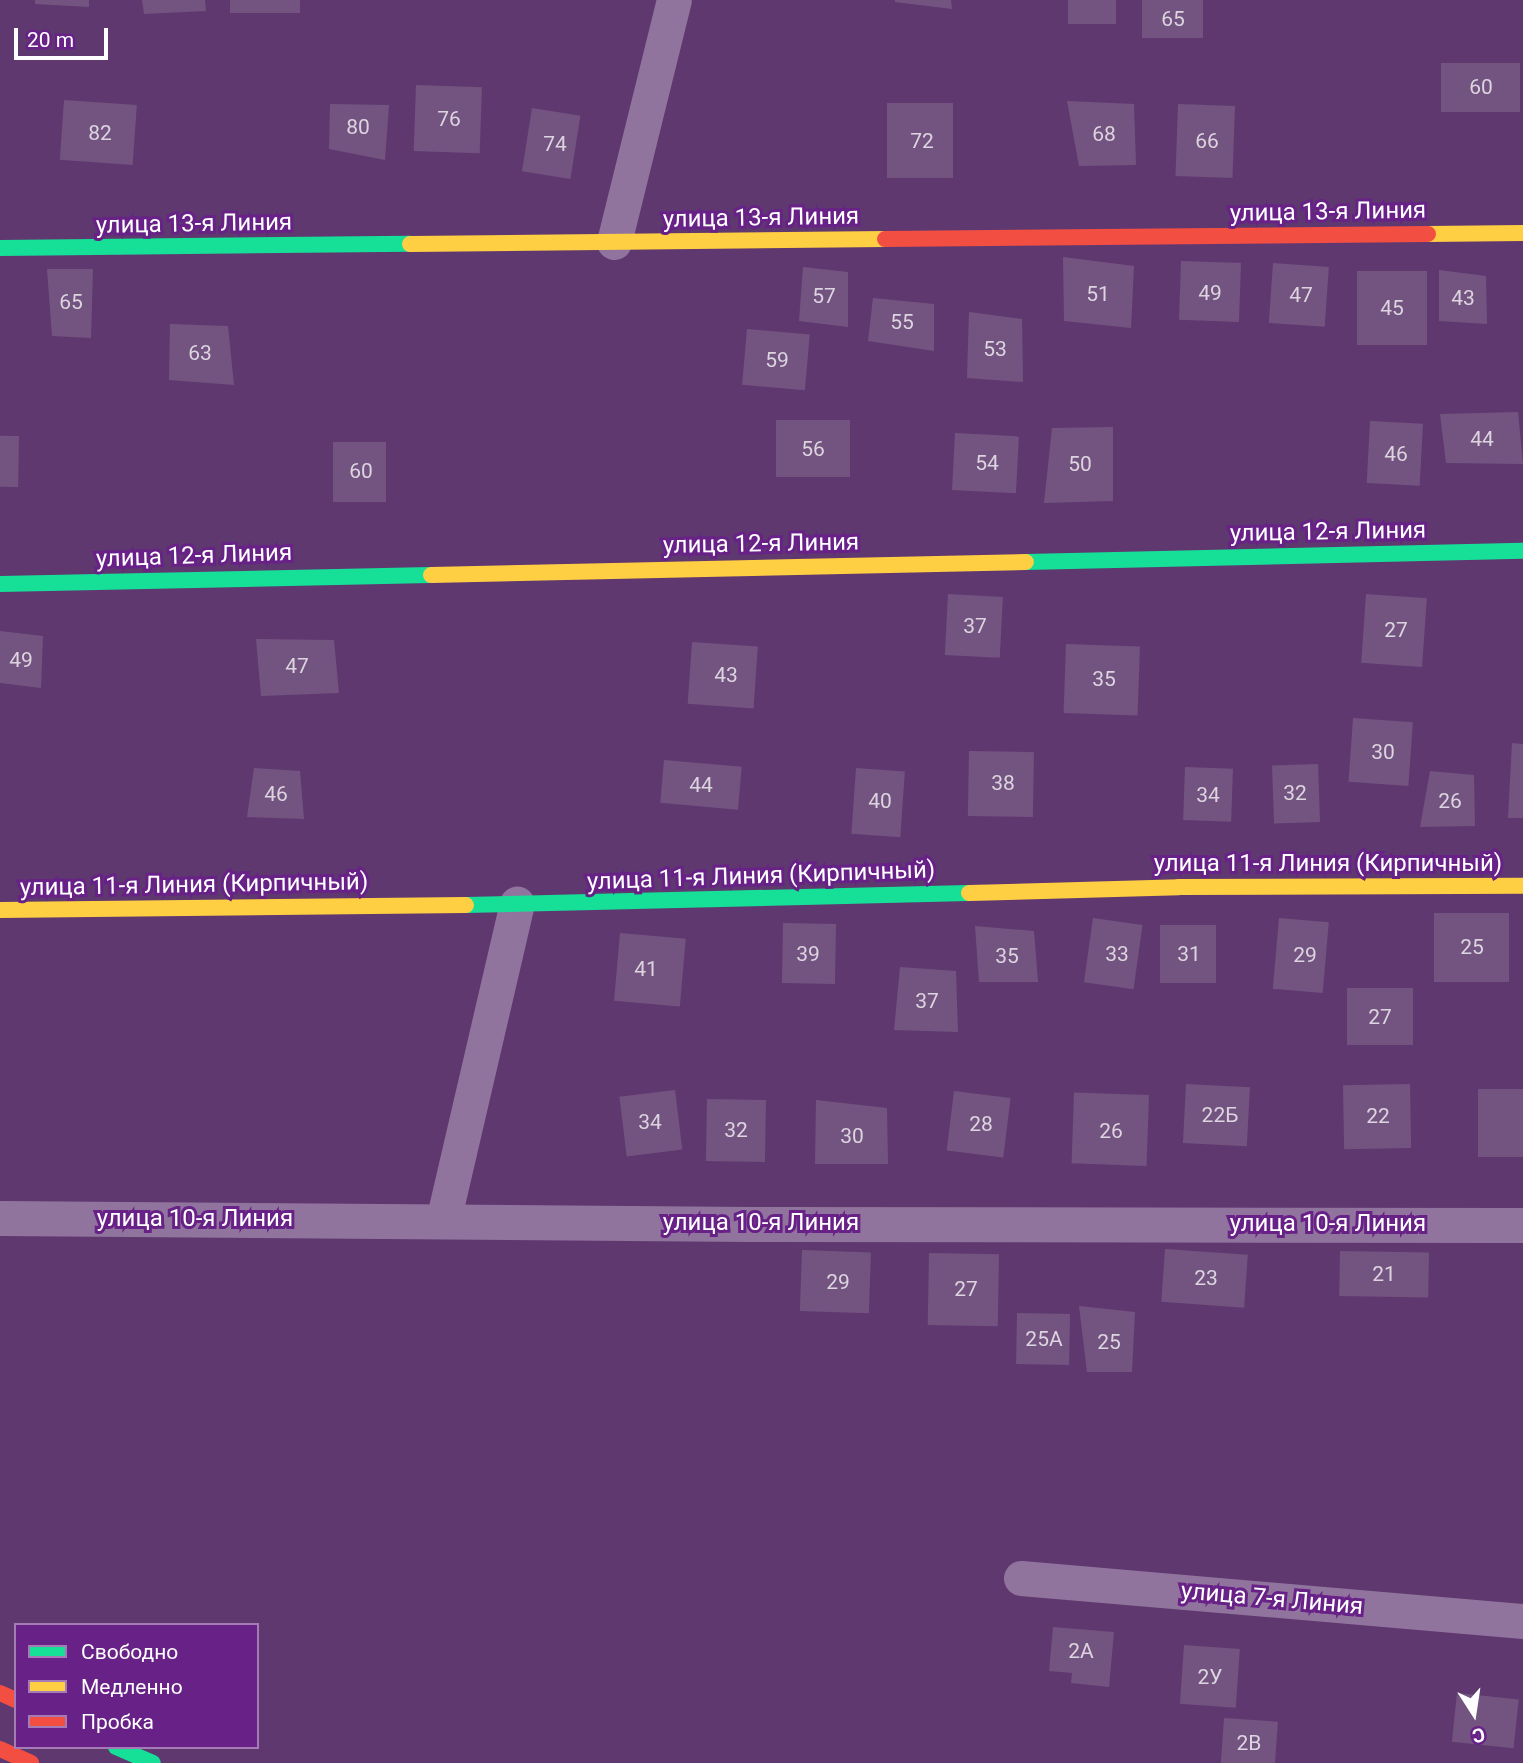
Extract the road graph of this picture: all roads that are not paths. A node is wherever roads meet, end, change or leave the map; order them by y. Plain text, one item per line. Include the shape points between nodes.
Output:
1 (674, 0) edge
2 (1523, 233) edge
3 (614, 242) junction
4 (0, 248) edge
5 (1523, 551) edge
6 (0, 584) edge
7 (1523, 886) edge
8 (517, 904) junction
9 (0, 910) edge
10 (0, 1218) edge
11 (443, 1221) junction
12 (1523, 1224) edge
13 (1021, 1578) dead end
14 (1523, 1621) edge
15 (0, 1749) edge
16 (121, 1749) edge
17 (31, 1763) edge
18 (153, 1763) edge

1 - 3 street
2 - 3 street, улица 13-я Линия
3 - 4 street, улица 13-я Линия
5 - 6 street, улица 12-я Линия
7 - 8 street, улица 11-я Линия (Кирпичный) via 1179,887
8 - 9 street, улица 11-я Линия (Кирпичный)
8 - 11 street
10 - 11 street, улица 10-я Линия
11 - 12 street, улица 10-я Линия
13 - 14 street, улица 7-я Линия
15 - 17 street
16 - 18 street

